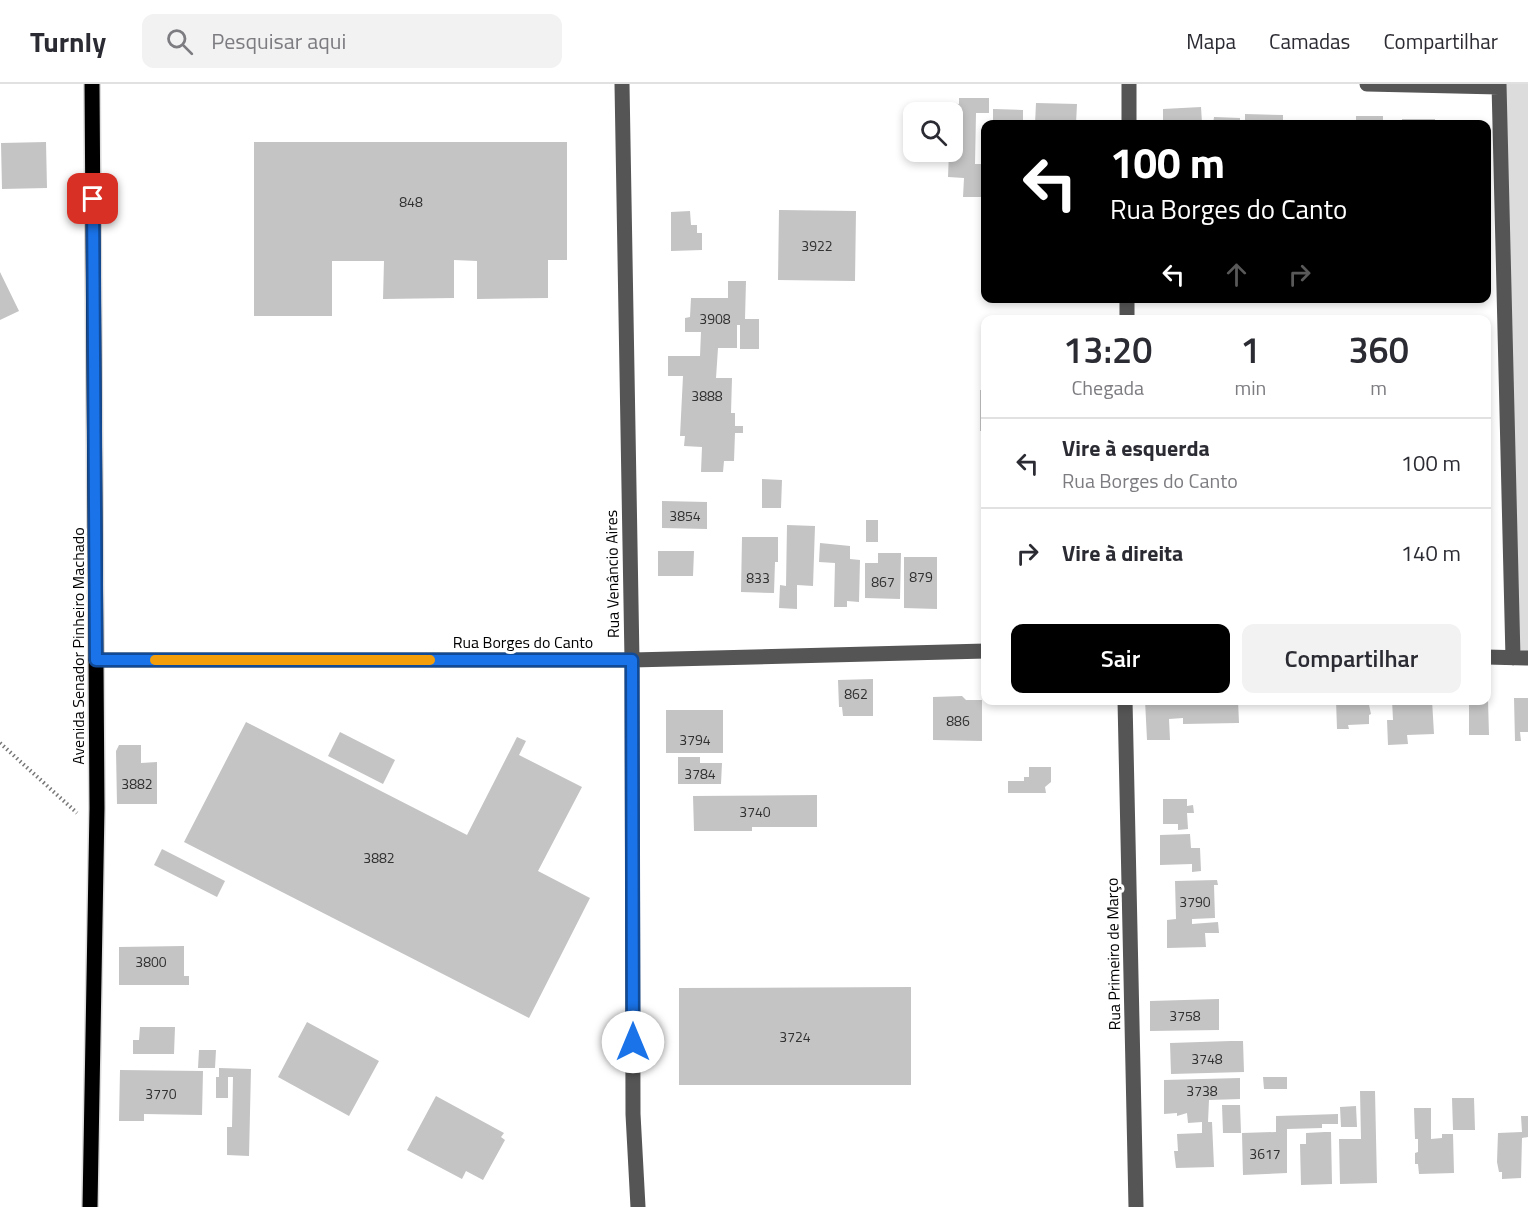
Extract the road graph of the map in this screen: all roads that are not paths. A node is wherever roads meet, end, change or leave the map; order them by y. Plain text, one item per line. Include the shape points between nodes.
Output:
1 (92, 84) edge
2 (622, 84) edge
3 (1129, 84) edge
4 (1367, 84) edge
5 (1499, 86) edge
6 (1129, 120) edge
7 (981, 651) edge
8 (1491, 657) edge
9 (1520, 658) edge
10 (96, 660) junction
11 (632, 660) junction
12 (1125, 705) edge
13 (90, 1207) edge
14 (638, 1207) edge
15 (1136, 1207) edge

1 - 10 main road, Avenida Senador Pinheiro Machado
2 - 11 street, Rua Venâncio Aires
3 - 6 street
4 - 5 street
5 - 9 street
7 - 11 street, Rua Borges do Canto
8 - 9 street
10 - 11 street, Rua Borges do Canto
10 - 13 main road, Avenida Senador Pinheiro Machado
11 - 14 street, Rua Venâncio Aires via 633,1114
12 - 15 street, Rua Primeiro de Março

